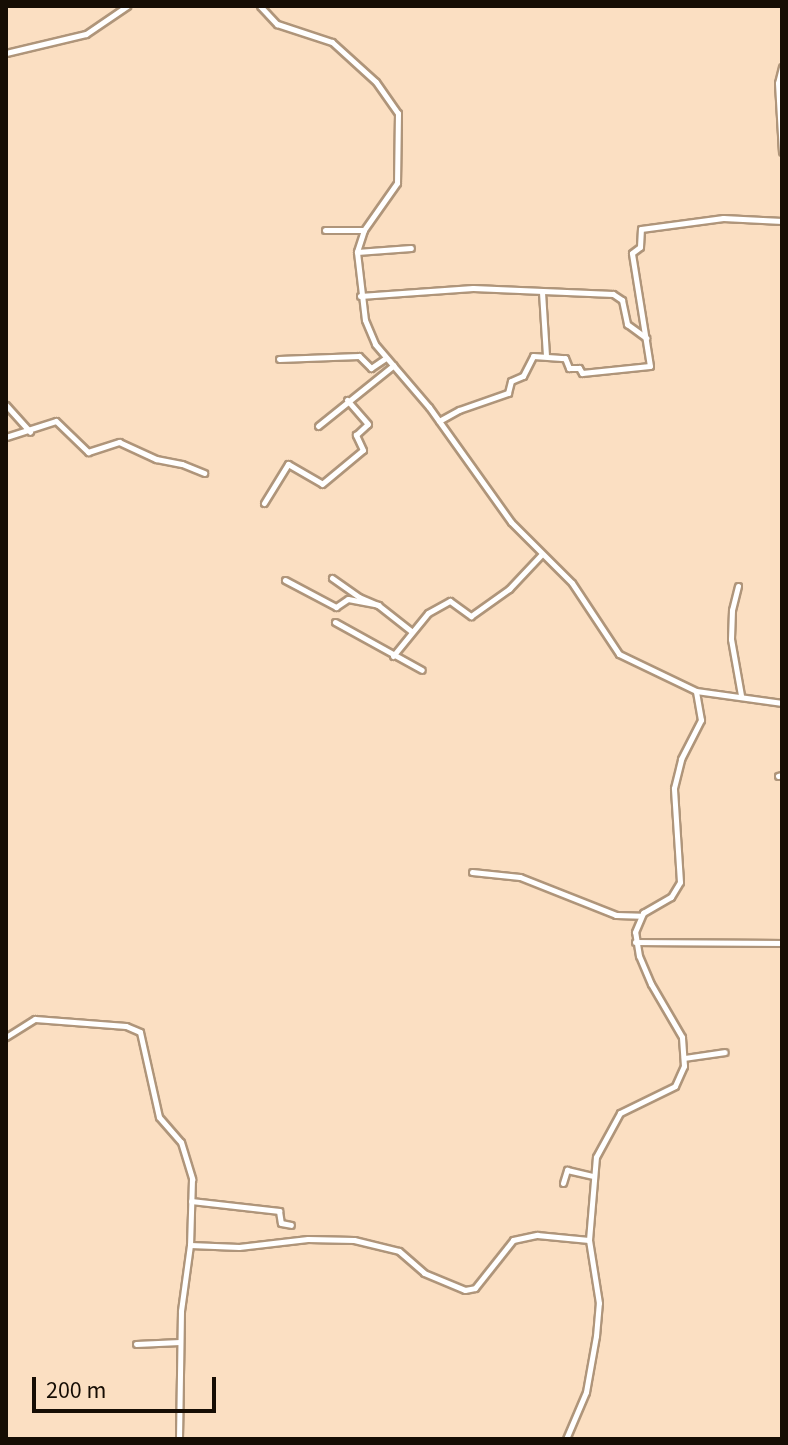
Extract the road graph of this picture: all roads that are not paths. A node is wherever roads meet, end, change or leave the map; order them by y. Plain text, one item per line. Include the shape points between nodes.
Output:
1 (127, 6) edge
2 (260, 6) edge
3 (6, 53) edge
4 (782, 67) edge
5 (782, 152) edge
6 (782, 221) edge
7 (325, 230) dead end
8 (364, 230) junction
9 (411, 248) dead end
10 (357, 252) junction
11 (542, 292) junction
12 (360, 296) junction
13 (647, 338) junction
14 (546, 356) junction
15 (386, 358) junction
16 (279, 359) dead end
17 (394, 365) junction
18 (347, 400) junction
19 (6, 405) edge
20 (439, 421) junction
21 (318, 426) dead end
22 (30, 432) junction
23 (6, 437) edge
24 (204, 473) dead end
25 (264, 503) dead end
26 (542, 554) junction
27 (332, 578) dead end
28 (285, 580) dead end
29 (738, 586) dead end
30 (378, 605) junction
31 (335, 622) dead end
32 (411, 631) junction
33 (393, 656) junction
34 (422, 670) dead end
35 (696, 691) junction
36 (741, 695) junction
37 (782, 703) edge
38 (472, 872) dead end
39 (641, 916) junction
40 (635, 942) junction
41 (782, 943) edge
42 (6, 1037) edge
43 (725, 1052) dead end
44 (684, 1058) junction
45 (592, 1176) junction
46 (563, 1183) dead end
47 (191, 1201) junction
48 (291, 1225) dead end
49 (589, 1240) junction
50 (190, 1245) junction
51 (180, 1342) junction
52 (136, 1344) dead end
53 (179, 1439) edge
54 (566, 1439) edge

1 - 3 street via 86,34
2 - 8 street via 277,24 332,42 395,106 400,129 397,183
4 - 5 street
6 - 13 street via 723,218 640,230 640,247 632,253
7 - 8 street
8 - 10 street
9 - 10 street
10 - 12 street
11 - 12 street via 473,288
11 - 13 street via 617,296 627,324
11 - 14 street
12 - 15 street via 368,331
13 - 14 street via 652,359 648,367 581,373 569,368 565,358
14 - 20 street via 532,357 523,376 511,381 508,393
15 - 16 street via 372,368 360,356
15 - 17 street
17 - 18 street
17 - 20 street
18 - 21 street
18 - 25 street via 368,424 356,435 363,450 324,484 286,464
19 - 22 street
20 - 26 street via 511,522
22 - 23 street
22 - 24 street via 58,422 88,452 119,442
26 - 32 street via 509,589 471,616 450,601
26 - 35 street via 586,601 619,654
27 - 30 street
28 - 30 street via 337,607 348,599
29 - 36 street via 731,627
30 - 32 street
31 - 33 street
32 - 33 street
33 - 34 street
35 - 36 street
35 - 39 street via 701,720 681,759 674,788 680,882 671,897
36 - 37 street
38 - 39 street via 520,877 616,915
39 - 40 street
40 - 41 street
40 - 44 street via 651,984 682,1037
42 - 47 street via 35,1019 137,1028 159,1120 175,1133 187,1157
43 - 44 street
44 - 45 street via 675,1086 625,1108 615,1119
45 - 46 street via 567,1170
45 - 49 street
47 - 48 street via 277,1210 281,1224
47 - 50 street
49 - 50 street via 537,1235 513,1240 475,1288 465,1290 424,1273 399,1251 354,1240
49 - 54 street via 599,1303 596,1336 586,1392
50 - 51 street
51 - 52 street
51 - 53 street

